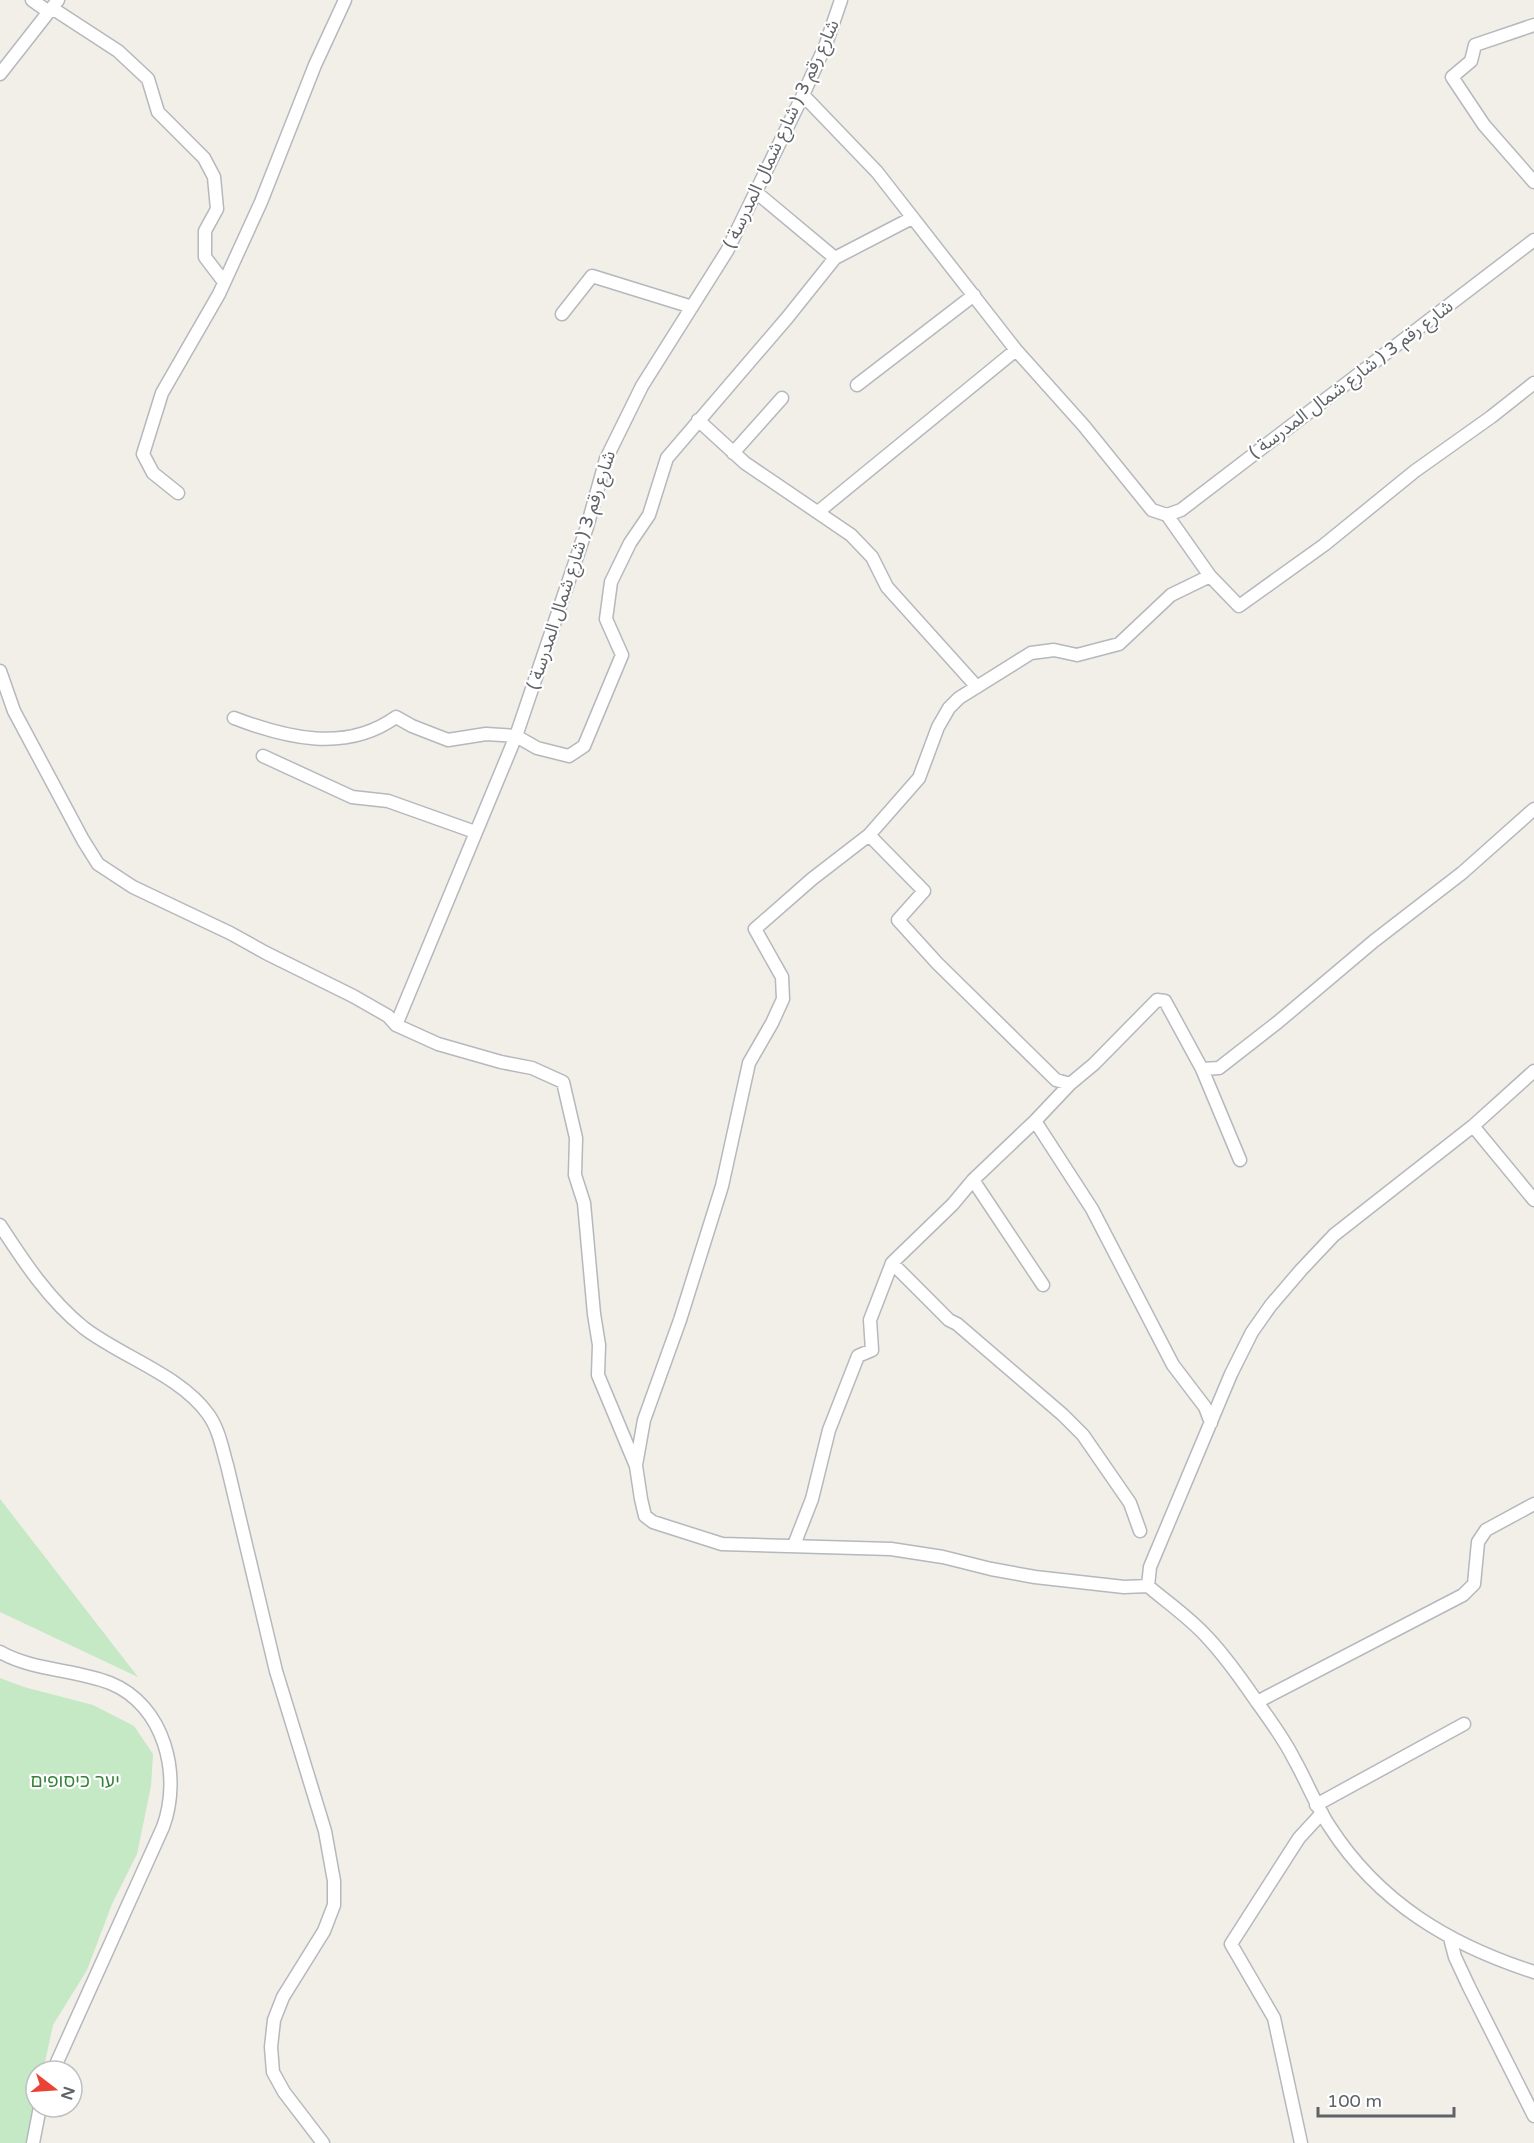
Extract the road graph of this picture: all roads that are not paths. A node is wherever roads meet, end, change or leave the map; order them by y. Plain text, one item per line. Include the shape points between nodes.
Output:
1 (32, 0) edge
2 (345, 0) edge
3 (842, 0) edge
4 (53, 7) edge
5 (1534, 25) edge
6 (0, 74) edge
7 (803, 95) junction
8 (1534, 182) edge
9 (757, 193) junction
10 (912, 218) junction
11 (1534, 240) edge
12 (835, 258) junction
13 (224, 282) junction
14 (974, 296) junction
15 (692, 307) junction
16 (562, 314) dead end
17 (1016, 350) junction
18 (1534, 383) edge
19 (857, 385) dead end
20 (782, 398) dead end
21 (698, 420) junction
22 (733, 453) junction
23 (178, 493) dead end
24 (818, 512) junction
25 (1167, 515) junction
26 (1210, 576) junction
27 (0, 671) edge
28 (977, 687) junction
29 (234, 717) dead end
30 (516, 736) junction
31 (263, 756) dead end
32 (1534, 809) edge
33 (475, 832) junction
34 (869, 835) junction
35 (396, 1025) junction
36 (1202, 1070) junction
37 (1534, 1071) edge
38 (1070, 1084) junction
39 (1035, 1121) junction
40 (1473, 1125) junction
41 (1240, 1160) dead end
42 (973, 1180) junction
43 (1534, 1200) edge
44 (0, 1225) edge
45 (892, 1263) junction
46 (1043, 1285) dead end
47 (1211, 1423) junction
48 (636, 1466) junction
49 (1534, 1504) edge
50 (1140, 1531) dead end
51 (795, 1545) junction
52 (1149, 1586) junction
53 (0, 1652) edge
54 (1257, 1702) junction
55 (1464, 1724) dead end
56 (1319, 1809) junction
57 (1450, 1938) junction
58 (1534, 1972) edge
59 (58, 2059) edge
60 (1534, 2116) edge
61 (38, 2119) edge
62 (33, 2143) edge
63 (323, 2143) edge
64 (1300, 2143) edge

1 - 4 street
2 - 13 street
3 - 7 street, شارع رقم 3 ( شارع شمال المدرسة )
4 - 6 street
4 - 13 street via 118,51 148,80 158,112 204,158 214,177 217,209 205,231 205,257
5 - 8 street via 1475,45 1471,61 1452,77 1484,124
7 - 9 street, شارع رقم 3 ( شارع شمال المدرسة )
7 - 10 street via 877,172
9 - 12 street
9 - 15 street, شارع رقم 3 ( شارع شمال المدرسة )
10 - 12 street
10 - 14 street
11 - 25 street, شارع رقم 3 ( شارع شمال المدرسة ) via 1181,510
12 - 21 street
13 - 23 street via 162,393 143,454 153,473
14 - 17 street
14 - 19 street
15 - 16 street via 592,276
15 - 30 street, شارع رقم 3 ( شارع شمال المدرسة ) via 642,386 606,459
17 - 24 street
17 - 25 street via 1152,510
18 - 26 street via 1239,606
20 - 22 street
21 - 22 street
21 - 30 street via 667,458 648,515 611,582 606,619 622,655 584,746 569,756 537,748
22 - 24 street
24 - 28 street via 872,557 887,587
25 - 26 street
26 - 28 street via 1171,595 1119,644 1077,655 1054,650 1031,653
27 - 35 street via 14,711 98,864 133,887 353,996
28 - 34 street via 949,708 919,778
29 - 30 street via 277,733 319,740 365,733 396,717 448,740 486,734
30 - 33 street, شارع رقم 3 ( شارع شمال المدرسة )
31 - 33 street via 352,797 388,801
32 - 36 street via 1462,873 1219,1068
33 - 35 street, شارع رقم 3 ( شارع شمال المدرسة )
34 - 38 street via 924,891 898,920 1056,1080
34 - 48 street via 755,929 782,977 783,999 749,1063 722,1186 644,1420
35 - 48 street via 438,1044 532,1068 563,1082 576,1138 575,1175 584,1203 599,1345 598,1375
36 - 38 street via 1165,1002 1157,1000
36 - 41 street
37 - 40 street
38 - 39 street
39 - 42 street
39 - 47 street via 1092,1209 1173,1365 1205,1407
40 - 43 street
40 - 47 street via 1334,1235 1301,1270 1252,1332
42 - 45 street
42 - 46 street
44 - 63 street via 30,1271 62,1307 108,1345 186,1392 208,1413 217,1432 276,1671 325,1831 333,1870 334,1905 324,1931 283,1997 274,2020 271,2047 273,2072
45 - 50 street via 949,1320 1083,1436 1130,1503
45 - 51 street via 870,1320 872,1350 858,1356 829,1430 812,1499
47 - 52 street via 1150,1567
48 - 51 street via 645,1516 653,1522 722,1544
49 - 54 street via 1486,1530 1478,1542 1474,1584 1463,1595
51 - 52 street via 891,1549 1035,1577 1107,1586
52 - 54 street via 1207,1636
53 - 59 street via 20,1662 92,1677 126,1692 142,1706 162,1736 171,1773 171,1793 162,1827
54 - 56 street via 1294,1757
55 - 56 street
56 - 57 street via 1374,1881
56 - 64 street via 1231,1944 1274,2018
57 - 58 street
57 - 60 street via 1468,1987
61 - 62 street

